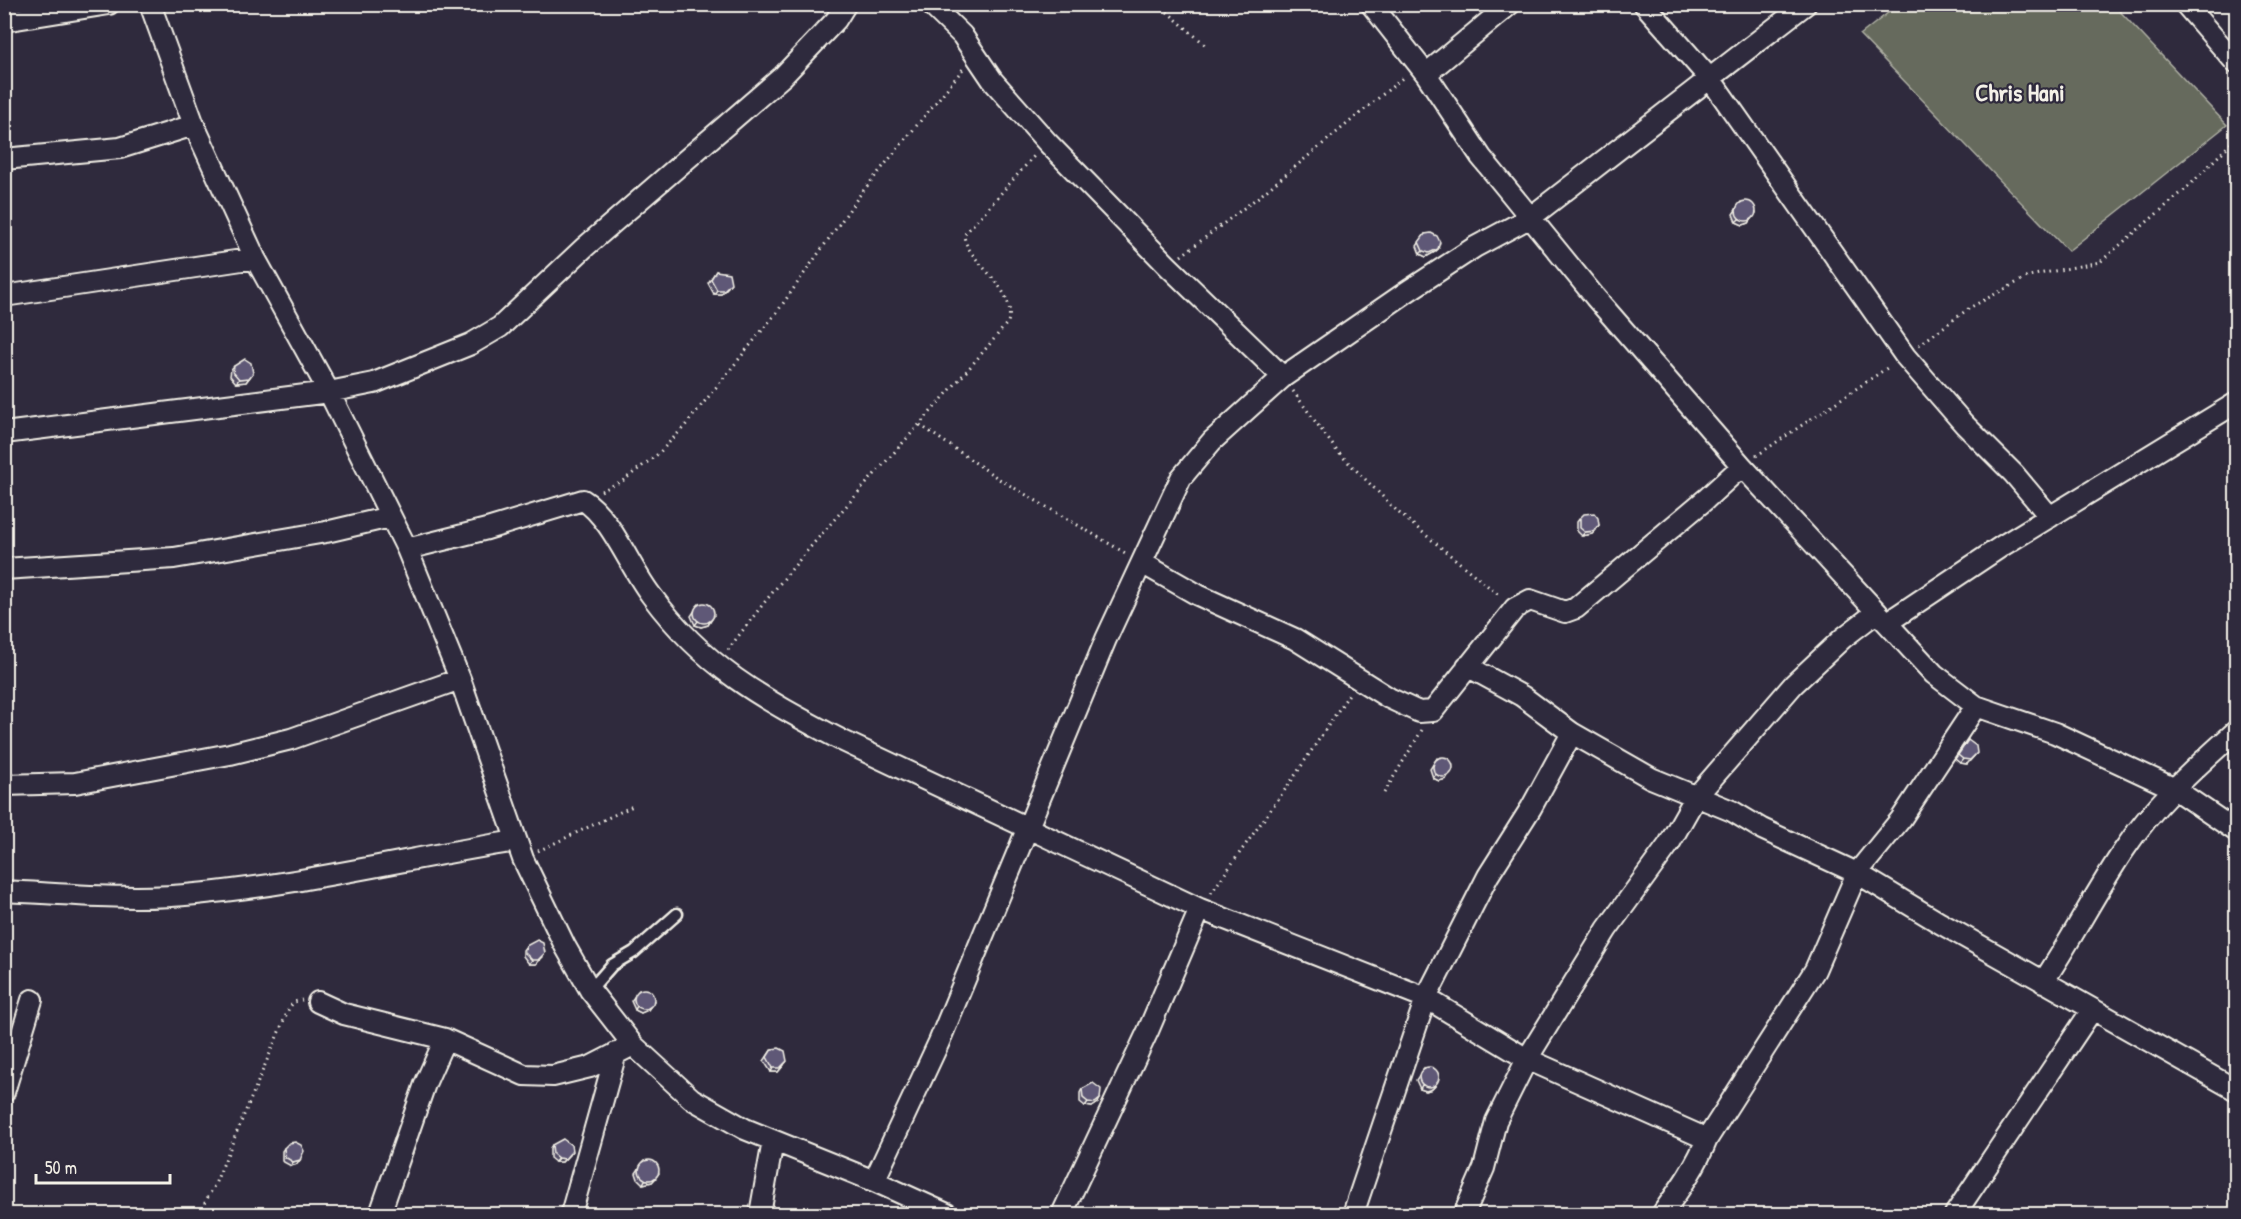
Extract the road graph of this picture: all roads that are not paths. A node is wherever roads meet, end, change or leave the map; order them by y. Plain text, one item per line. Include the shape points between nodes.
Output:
1 (109, 4) edge
2 (150, 4) edge
3 (846, 4) edge
4 (930, 4) edge
5 (1371, 4) edge
6 (1510, 4) edge
7 (1644, 4) edge
8 (1806, 4) edge
9 (2185, 4) edge
10 (4, 21) edge
11 (2236, 63) edge
12 (1422, 69) junction
13 (1711, 80) junction
14 (194, 125) junction
15 (4, 159) edge
16 (1531, 216) junction
17 (255, 258) junction
18 (4, 296) edge
19 (1283, 377) junction
20 (329, 392) junction
21 (2236, 403) edge
22 (4, 433) edge
23 (1742, 466) junction
24 (390, 517) junction
25 (2050, 517) junction
26 (407, 549) junction
27 (1142, 563) junction
28 (4, 569) edge
29 (1882, 617) junction
30 (1467, 666) junction
31 (460, 679) junction
32 (1976, 706) junction
33 (2236, 731) edge
34 (1572, 733) junction
35 (4, 785) edge
36 (2173, 788) junction
37 (1695, 798) junction
38 (1027, 826) junction
39 (2236, 831) edge
40 (519, 850) junction
41 (1857, 873) junction
42 (4, 891) edge
43 (1200, 909) junction
44 (677, 914) dead end
45 (2043, 982) junction
46 (591, 990) junction
47 (1426, 998) junction
48 (32, 1000) dead end
49 (318, 1002) road end
50 (2092, 1010) junction
51 (445, 1039) junction
52 (624, 1049) junction
53 (1527, 1059) junction
54 (2236, 1090) edge
55 (4, 1092) edge
56 (1707, 1138) junction
57 (773, 1141) junction
58 (874, 1181) junction
59 (380, 1215) edge
60 (571, 1215) edge
61 (760, 1215) edge
62 (947, 1215) edge
63 (1062, 1215) edge
64 (1353, 1215) edge
65 (1464, 1215) edge
66 (1662, 1215) edge
67 (1955, 1215) edge

1 - 10 street
2 - 14 street
3 - 20 street via 836,21 783,76 585,247 500,327 471,344 374,383
4 - 19 street via 962,35 993,81 1047,142
5 - 12 street
6 - 12 street
7 - 13 street
8 - 13 street
9 - 11 street
12 - 16 street via 1481,157
13 - 16 street
13 - 25 street via 1905,356
14 - 15 street via 120,148
14 - 17 street
16 - 19 street via 1475,247
16 - 23 street via 1595,297
17 - 18 street
17 - 20 street
19 - 27 street via 1212,441 1181,478
20 - 22 street
20 - 24 street
21 - 25 street
23 - 29 street
23 - 30 street via 1576,608 1565,612 1530,600 1515,608
24 - 26 street
24 - 28 street via 261,545 174,558
25 - 29 street
26 - 31 street
26 - 38 street via 583,500 597,512 651,595 716,666 841,740
27 - 30 street via 1198,595 1295,639 1410,709 1433,711
27 - 38 street
29 - 32 street via 1934,674
29 - 37 street via 1843,638 1794,684
30 - 34 street via 1522,696
31 - 35 street via 291,739 230,754 75,783
31 - 40 street
32 - 36 street via 2055,733
32 - 41 street via 1901,819
33 - 36 street
34 - 37 street
34 - 47 street via 1488,876
36 - 39 street
36 - 45 street via 2124,850
37 - 41 street via 1732,811 1761,829
37 - 53 street via 1669,844 1601,939
38 - 43 street
38 - 58 street via 939,1042
40 - 42 street via 194,895
40 - 46 street
41 - 45 street
41 - 56 street via 1815,970
43 - 47 street
43 - 63 street via 1149,1031
44 - 46 lane via 634,952 612,965
45 - 50 street
46 - 52 street
47 - 53 street
47 - 64 street
48 - 55 street
49 - 51 street via 344,1014
50 - 54 street
50 - 67 street
51 - 52 street via 524,1075 562,1074 591,1067
51 - 59 street via 425,1084
52 - 57 street via 692,1098
52 - 60 street
53 - 56 street
53 - 65 street via 1496,1121 1484,1168
56 - 66 street via 1700,1158
57 - 58 street
57 - 61 street
58 - 62 street

